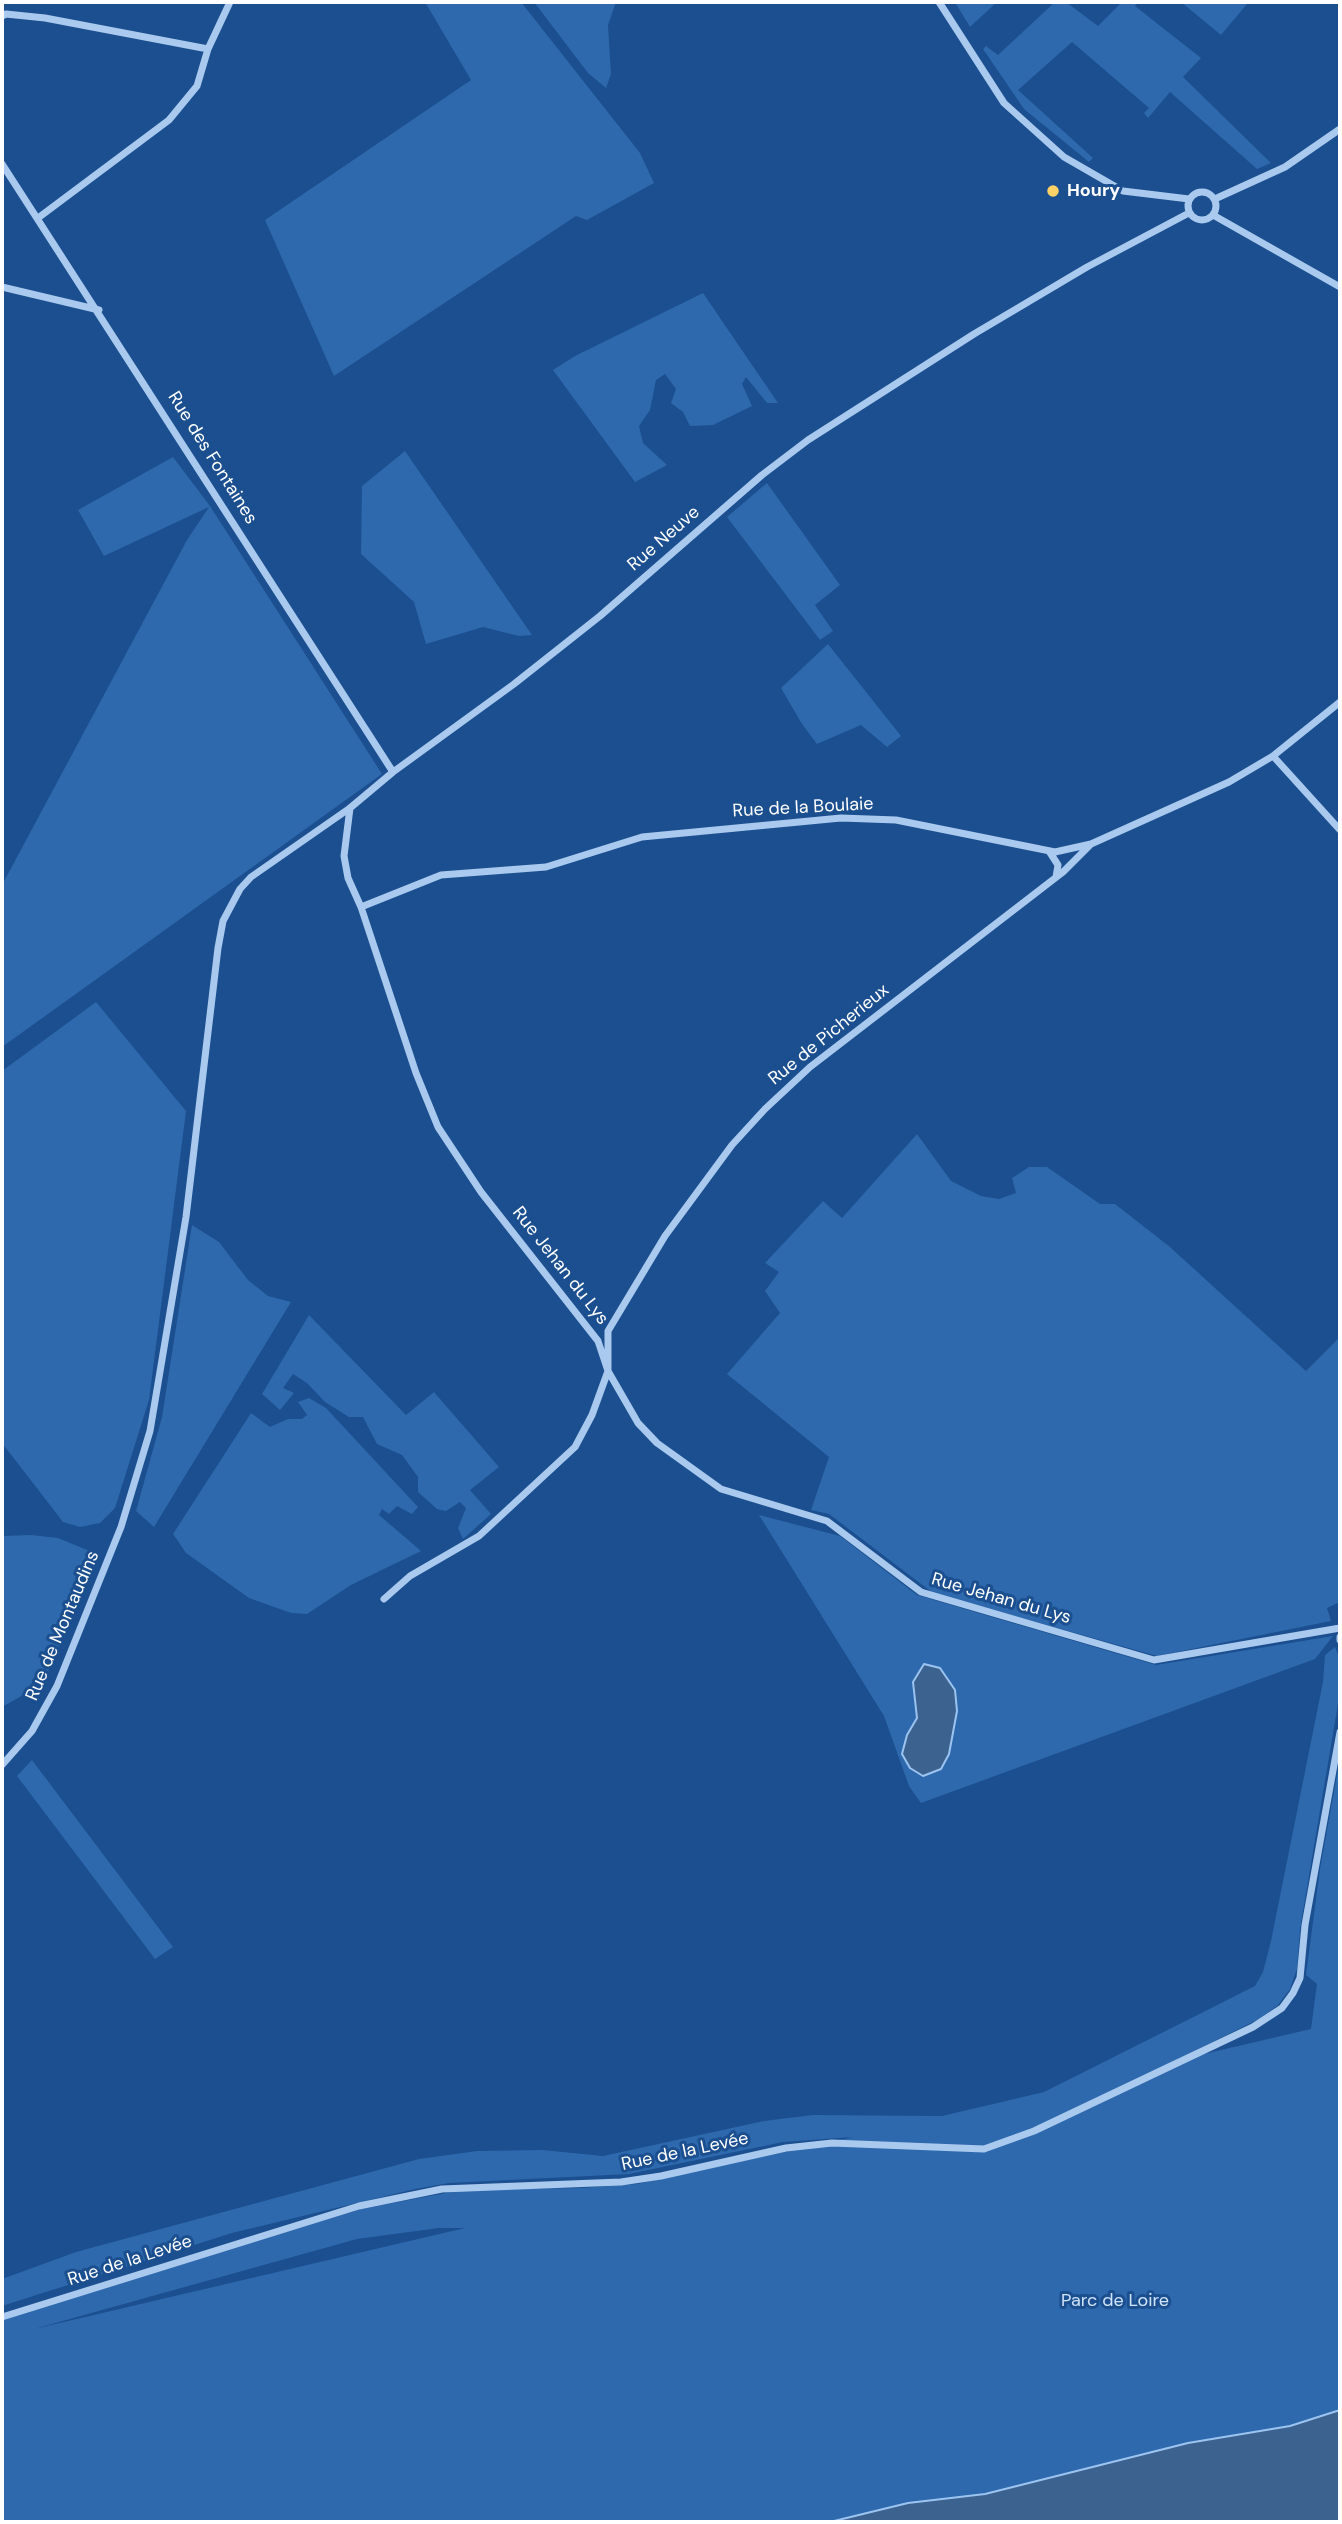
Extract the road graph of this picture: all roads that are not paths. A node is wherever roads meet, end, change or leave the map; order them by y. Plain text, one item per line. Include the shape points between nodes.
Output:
1 (230, 2) edge
2 (939, 2) edge
3 (2, 16) edge
4 (208, 49) junction
5 (1340, 130) edge
6 (2, 164) edge
7 (1217, 198) junction
8 (1189, 199) junction
9 (1187, 214) junction
10 (1213, 215) junction
11 (38, 218) junction
12 (2, 287) edge
13 (1340, 287) edge
14 (99, 310) junction
15 (1340, 702) edge
16 (1273, 756) junction
17 (393, 772) junction
18 (350, 808) junction
19 (1340, 830) edge
20 (1091, 844) junction
21 (1048, 851) junction
22 (1056, 877) junction
23 (361, 907) junction
24 (218, 948) joint
25 (608, 1371) junction
26 (384, 1599) dead end
27 (1340, 1628) edge
28 (1340, 1732) edge
29 (2, 1765) edge
30 (2, 2317) edge

1 - 4 street
2 - 8 street via 1004,103 1064,157 1123,191
3 - 4 street via 45,18
4 - 11 street via 197,86 169,120
5 - 7 street via 1276,172
6 - 11 street, Rue des Fontaines
7 - 8 street via 1201,192
7 - 10 street
8 - 9 street
9 - 10 street via 1196,219
9 - 17 street, Rue Neuve via 974,334 808,440 557,650
10 - 13 street
11 - 14 street, Rue des Fontaines
12 - 14 street
14 - 17 street, Rue des Fontaines
15 - 16 street, Rue de la Boulaie
16 - 19 street
16 - 20 street, Rue de la Boulaie via 1198,797
17 - 18 street, Rue Neuve
18 - 23 street, Rue Jehan du Lys via 344,856
18 - 24 street, Rue Neuve via 240,889 223,921
20 - 21 street, Rue de la Boulaie
20 - 22 street, Rue de Picherieux
21 - 22 street via 1058,865
21 - 23 street, Rue de la Boulaie via 896,820 841,818 642,837 546,867 441,875
22 - 25 street, Rue de Picherieux via 810,1067 732,1145 665,1236 608,1331
23 - 25 street, Rue Jehan du Lys via 438,1127 481,1192 598,1341
24 - 29 street, Rue de Montaudins via 184,1230 150,1431 121,1527 45,1712
25 - 26 street via 575,1447 479,1536 410,1576
25 - 27 street, Rue Jehan du Lys via 644,1430 721,1489 827,1521 921,1592 1154,1660
28 - 30 street, Rue de la Levée via 1305,1925 1300,1978 1282,2008 1253,2027 1034,2131 984,2149 832,2143 772,2150 621,2182 442,2189 359,2206

